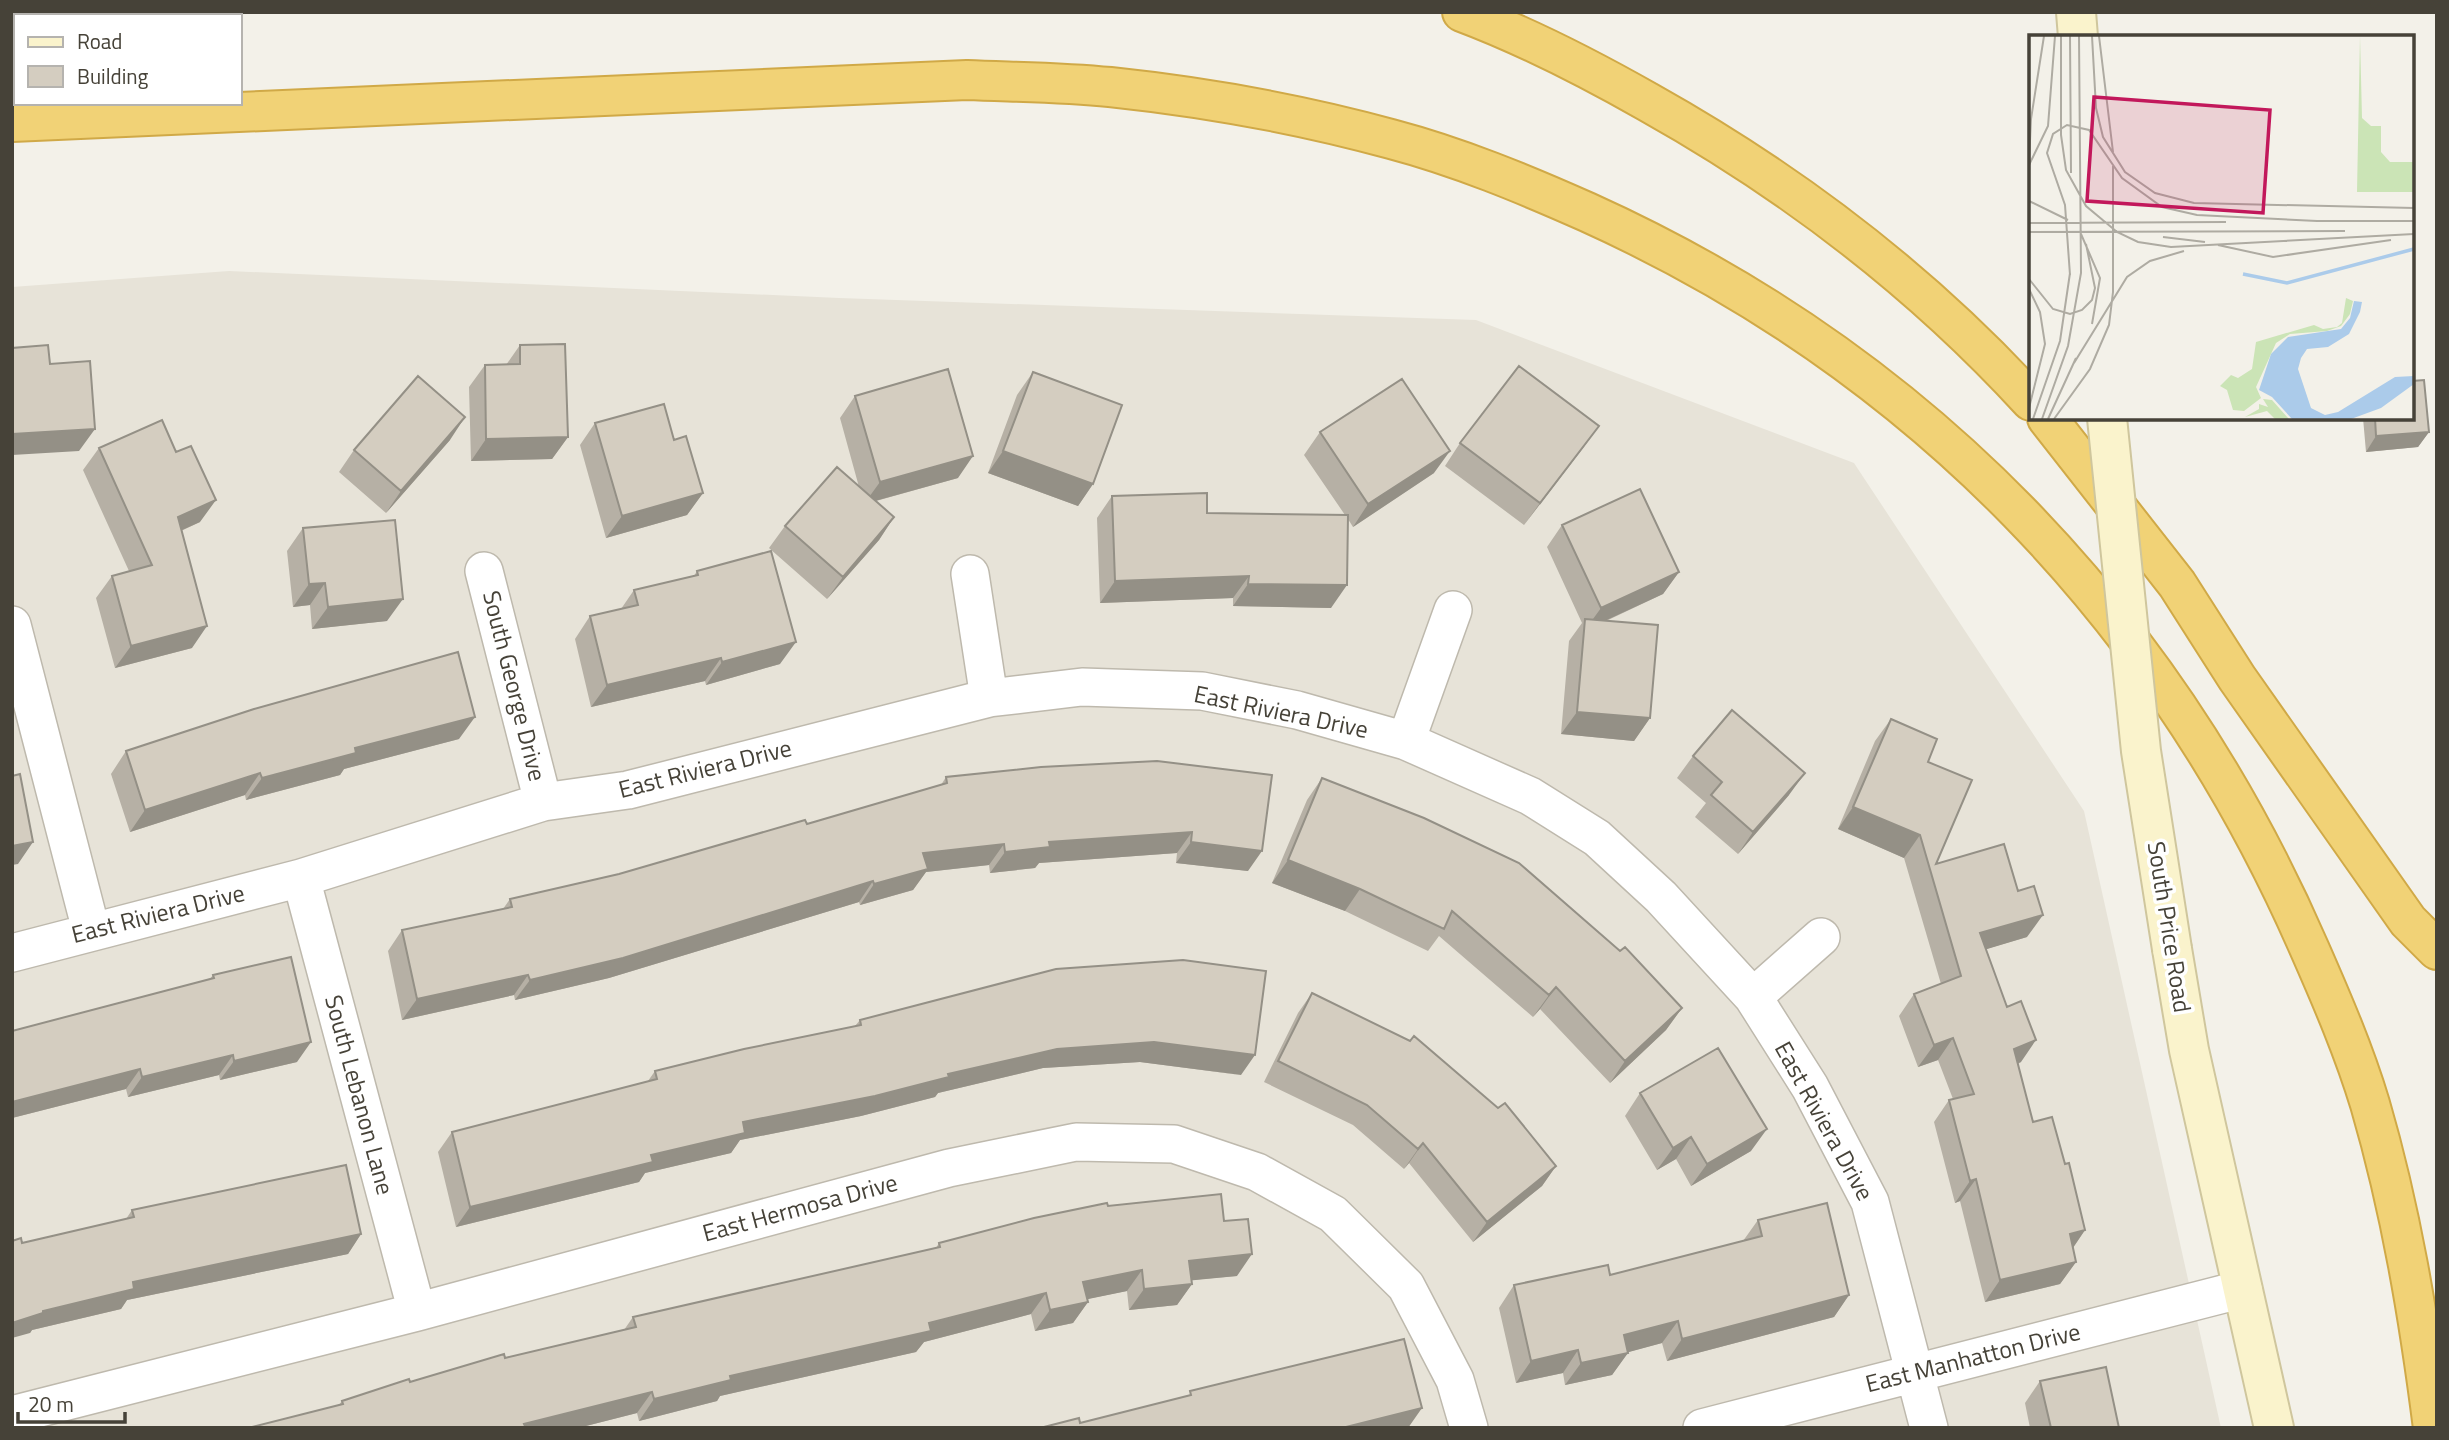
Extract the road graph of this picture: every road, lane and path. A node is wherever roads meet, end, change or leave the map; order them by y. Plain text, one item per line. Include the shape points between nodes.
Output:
1 (1462, 12) edge
2 (2076, 12) edge
3 (2078, 35) edge
4 (12, 122) edge
5 (2029, 399) edge
6 (2049, 420) edge
7 (2107, 420) edge
8 (485, 571) dead end
9 (970, 574) dead end
10 (1452, 610) dead end
11 (12, 625) edge
12 (989, 698) junction
13 (1406, 741) junction
14 (543, 802) junction
15 (301, 878) junction
16 (91, 930) junction
17 (1821, 937) dead end
18 (2437, 950) edge
19 (12, 953) edge
20 (1753, 997) junction
21 (2244, 1289) junction
22 (417, 1312) junction
23 (1916, 1373) junction
24 (23, 1418) edge
25 (1469, 1428) edge
26 (1702, 1428) edge
27 (1929, 1428) edge
28 (2274, 1428) edge
29 (2433, 1428) edge

1 - 5 highway via 1508,29 1722,144 1899,272 1982,348
2 - 3 main road
4 - 29 highway via 967,80 1108,87 1263,110 1394,139 1518,181 1644,238 1744,293 1850,363 1951,445 2105,605 2186,720 2254,830 2291,907 2339,1016 2369,1101 2397,1209
6 - 18 highway via 2177,584 2236,678 2408,921
7 - 21 main road, South Price Road, bridge via 2141,751 2172,949 2189,1050
8 - 14 street, South George Drive
9 - 12 street
10 - 13 street
11 - 16 street
12 - 13 street, East Riviera Drive via 1082,687 1202,691 1297,710
12 - 14 street, East Riviera Drive via 628,790
13 - 20 street, East Riviera Drive via 1530,796 1597,838 1661,897
14 - 15 street, East Riviera Drive
15 - 16 street, East Riviera Drive
15 - 22 street, South Lebanon Lane
16 - 19 street, East Riviera Drive
17 - 20 street
20 - 23 street, East Riviera Drive via 1810,1087 1870,1202
21 - 23 street, East Manhatton Drive
21 - 28 main road, South Price Road
22 - 24 street, East Hermosa Drive
22 - 25 street, East Hermosa Drive via 949,1168 1076,1142 1174,1144 1257,1172 1333,1214 1406,1286 1455,1380
23 - 26 street, East Manhatton Drive
23 - 27 street, East Riviera Drive

